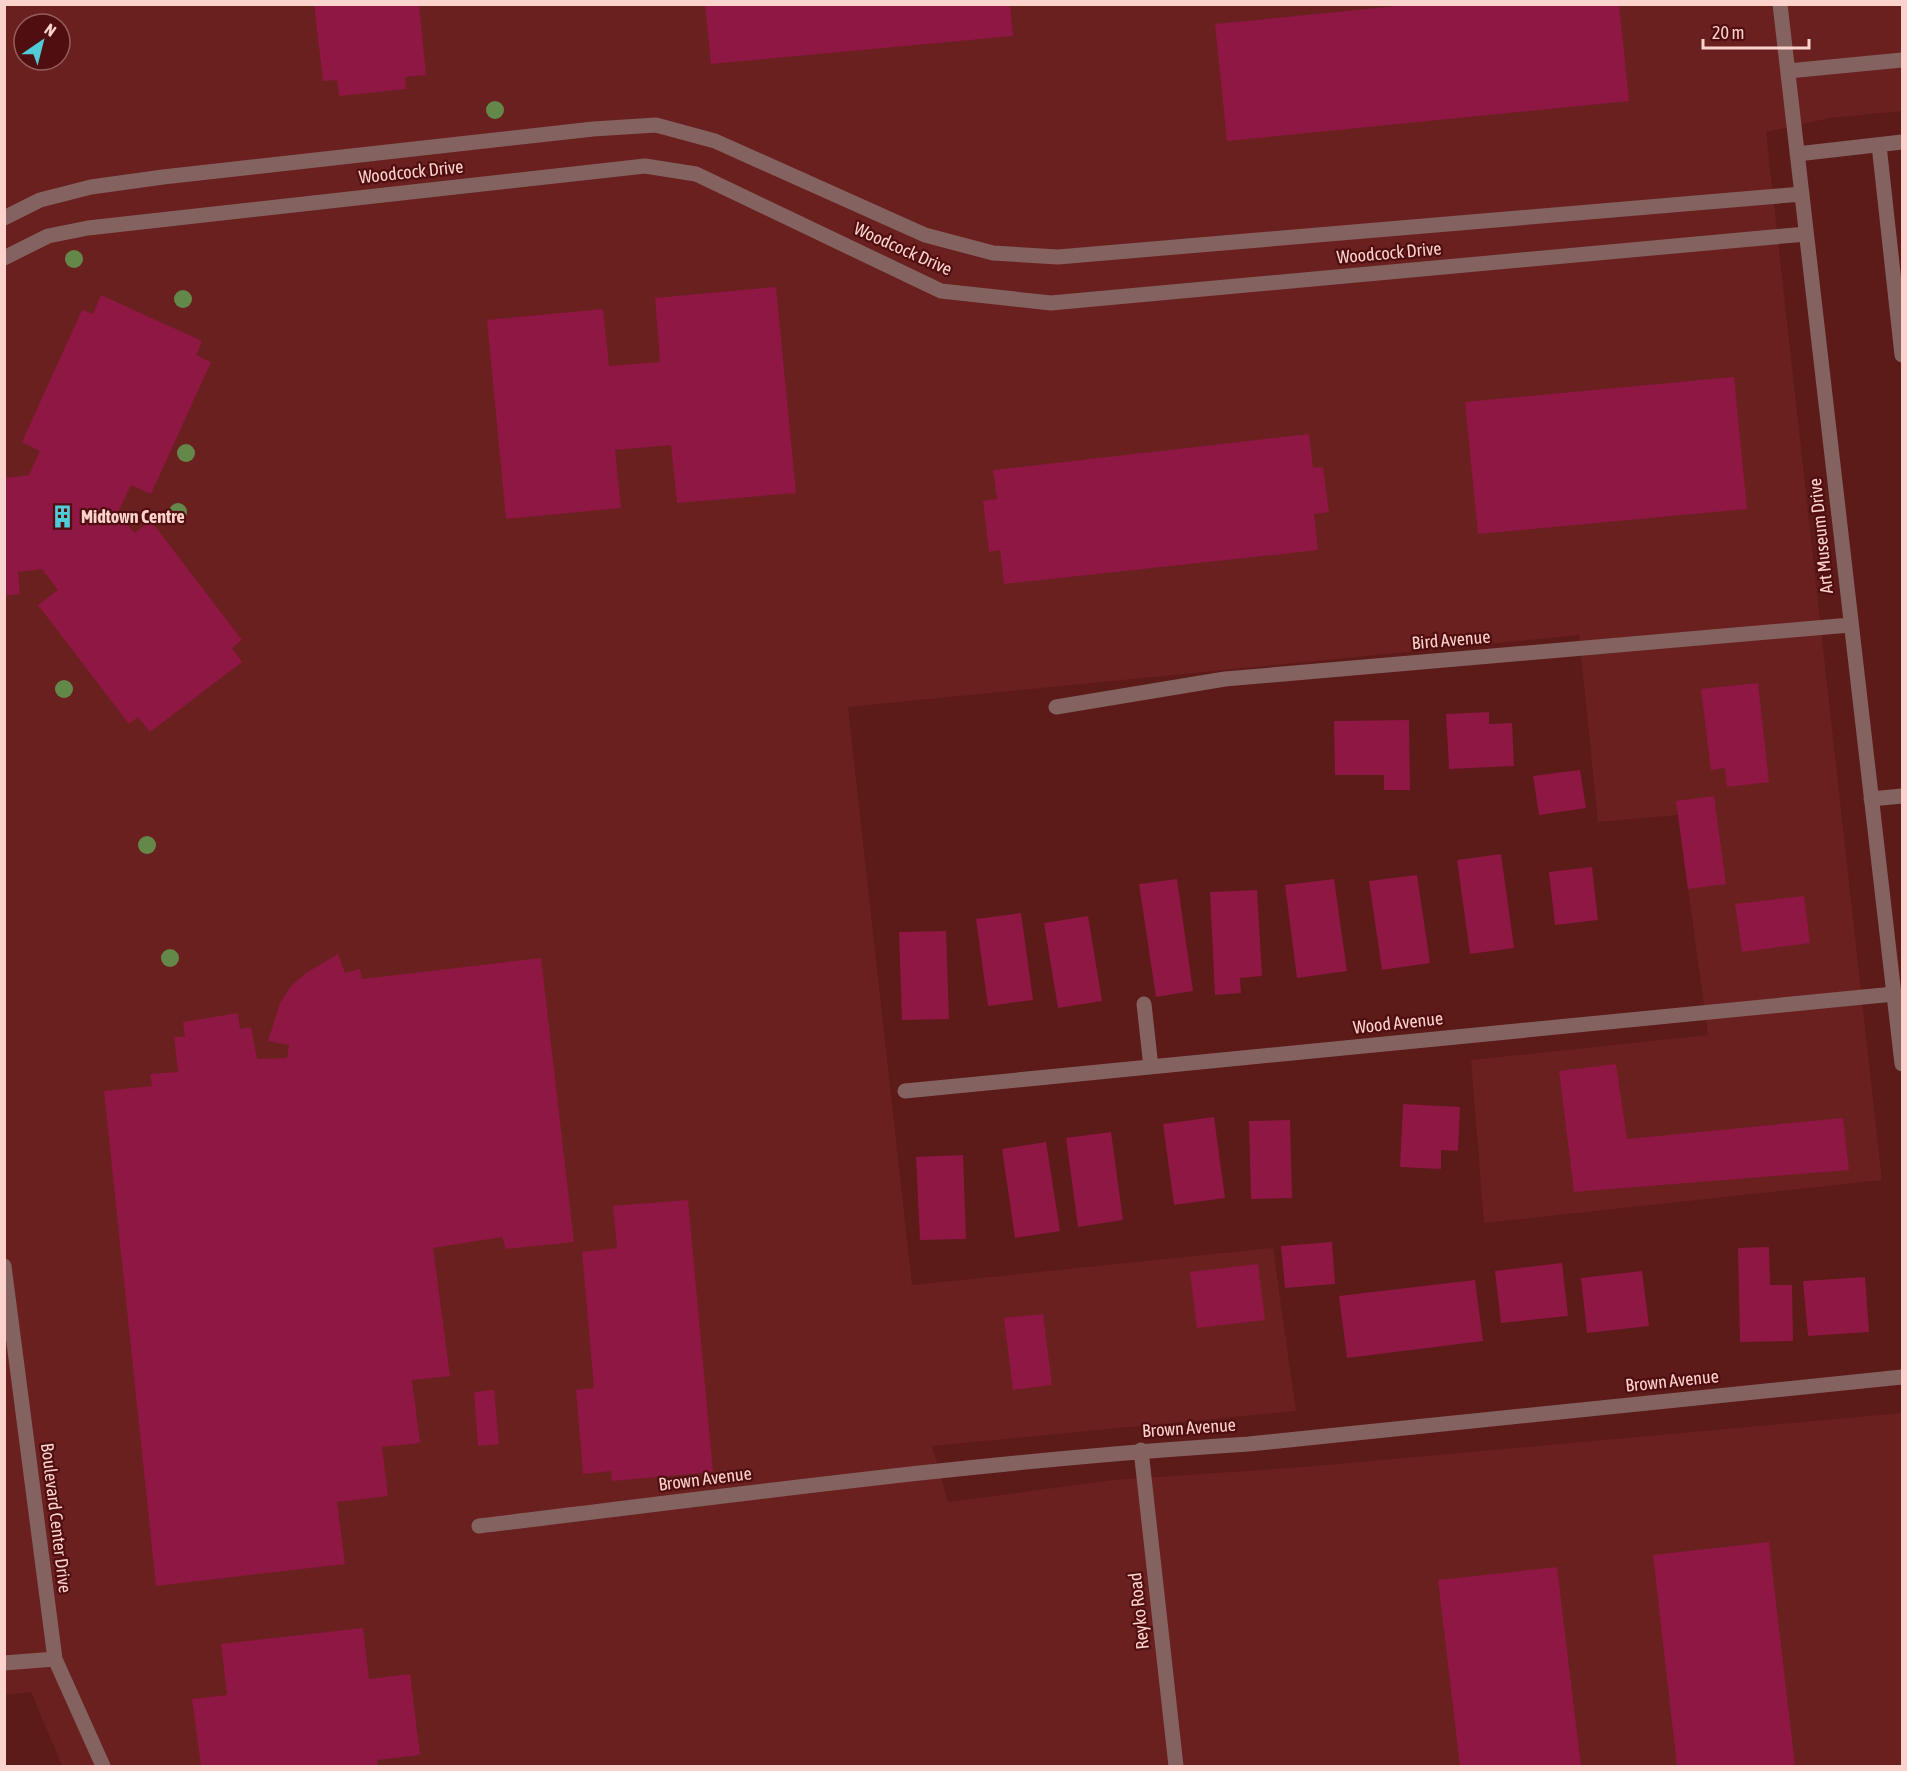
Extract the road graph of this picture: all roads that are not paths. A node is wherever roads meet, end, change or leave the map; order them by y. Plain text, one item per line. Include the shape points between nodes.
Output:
1 (1780, 4) edge
2 (1902, 60) edge
3 (1788, 71) junction
4 (1902, 142) edge
5 (1879, 145) junction
6 (1797, 154) junction
7 (1802, 194) junction
8 (4, 218) edge
9 (1806, 234) junction
10 (4, 258) edge
11 (1902, 355) edge
12 (1850, 625) junction
13 (1056, 707) dead end
14 (1902, 796) edge
15 (1871, 800) junction
16 (1894, 994) junction
17 (1144, 1004) dead end
18 (1902, 1064) edge
19 (1151, 1067) junction
20 (905, 1091) dead end
21 (4, 1266) edge
22 (1902, 1377) edge
23 (1140, 1450) junction
24 (479, 1526) dead end
25 (55, 1659) junction
26 (4, 1663) edge
27 (103, 1767) edge
28 (1176, 1767) edge

1 - 3 street, Art Museum Drive
2 - 3 street
3 - 6 street, Art Museum Drive
4 - 5 street
5 - 6 street
5 - 11 street
6 - 7 street, Art Museum Drive
7 - 8 street, Woodcock Drive via 1068,256 1004,254 925,234 716,141 656,125 163,177 40,200
7 - 9 street, Art Museum Drive
9 - 10 street, Woodcock Drive via 1051,303 941,291 696,174 645,166 88,228 48,236
9 - 12 street, Art Museum Drive
12 - 13 street, Bird Avenue via 1225,679
12 - 15 street, Art Museum Drive
14 - 15 street
15 - 16 street, Art Museum Drive
16 - 18 street, Art Museum Drive
16 - 19 street, Wood Avenue
17 - 19 street
19 - 20 street, Wood Avenue
21 - 25 street, Boulevard Center Drive
22 - 23 street, Brown Avenue via 1249,1444
23 - 24 street, Brown Avenue via 893,1475
23 - 28 street, Reyko Road
25 - 26 street
25 - 27 street, Boulevard Center Drive

